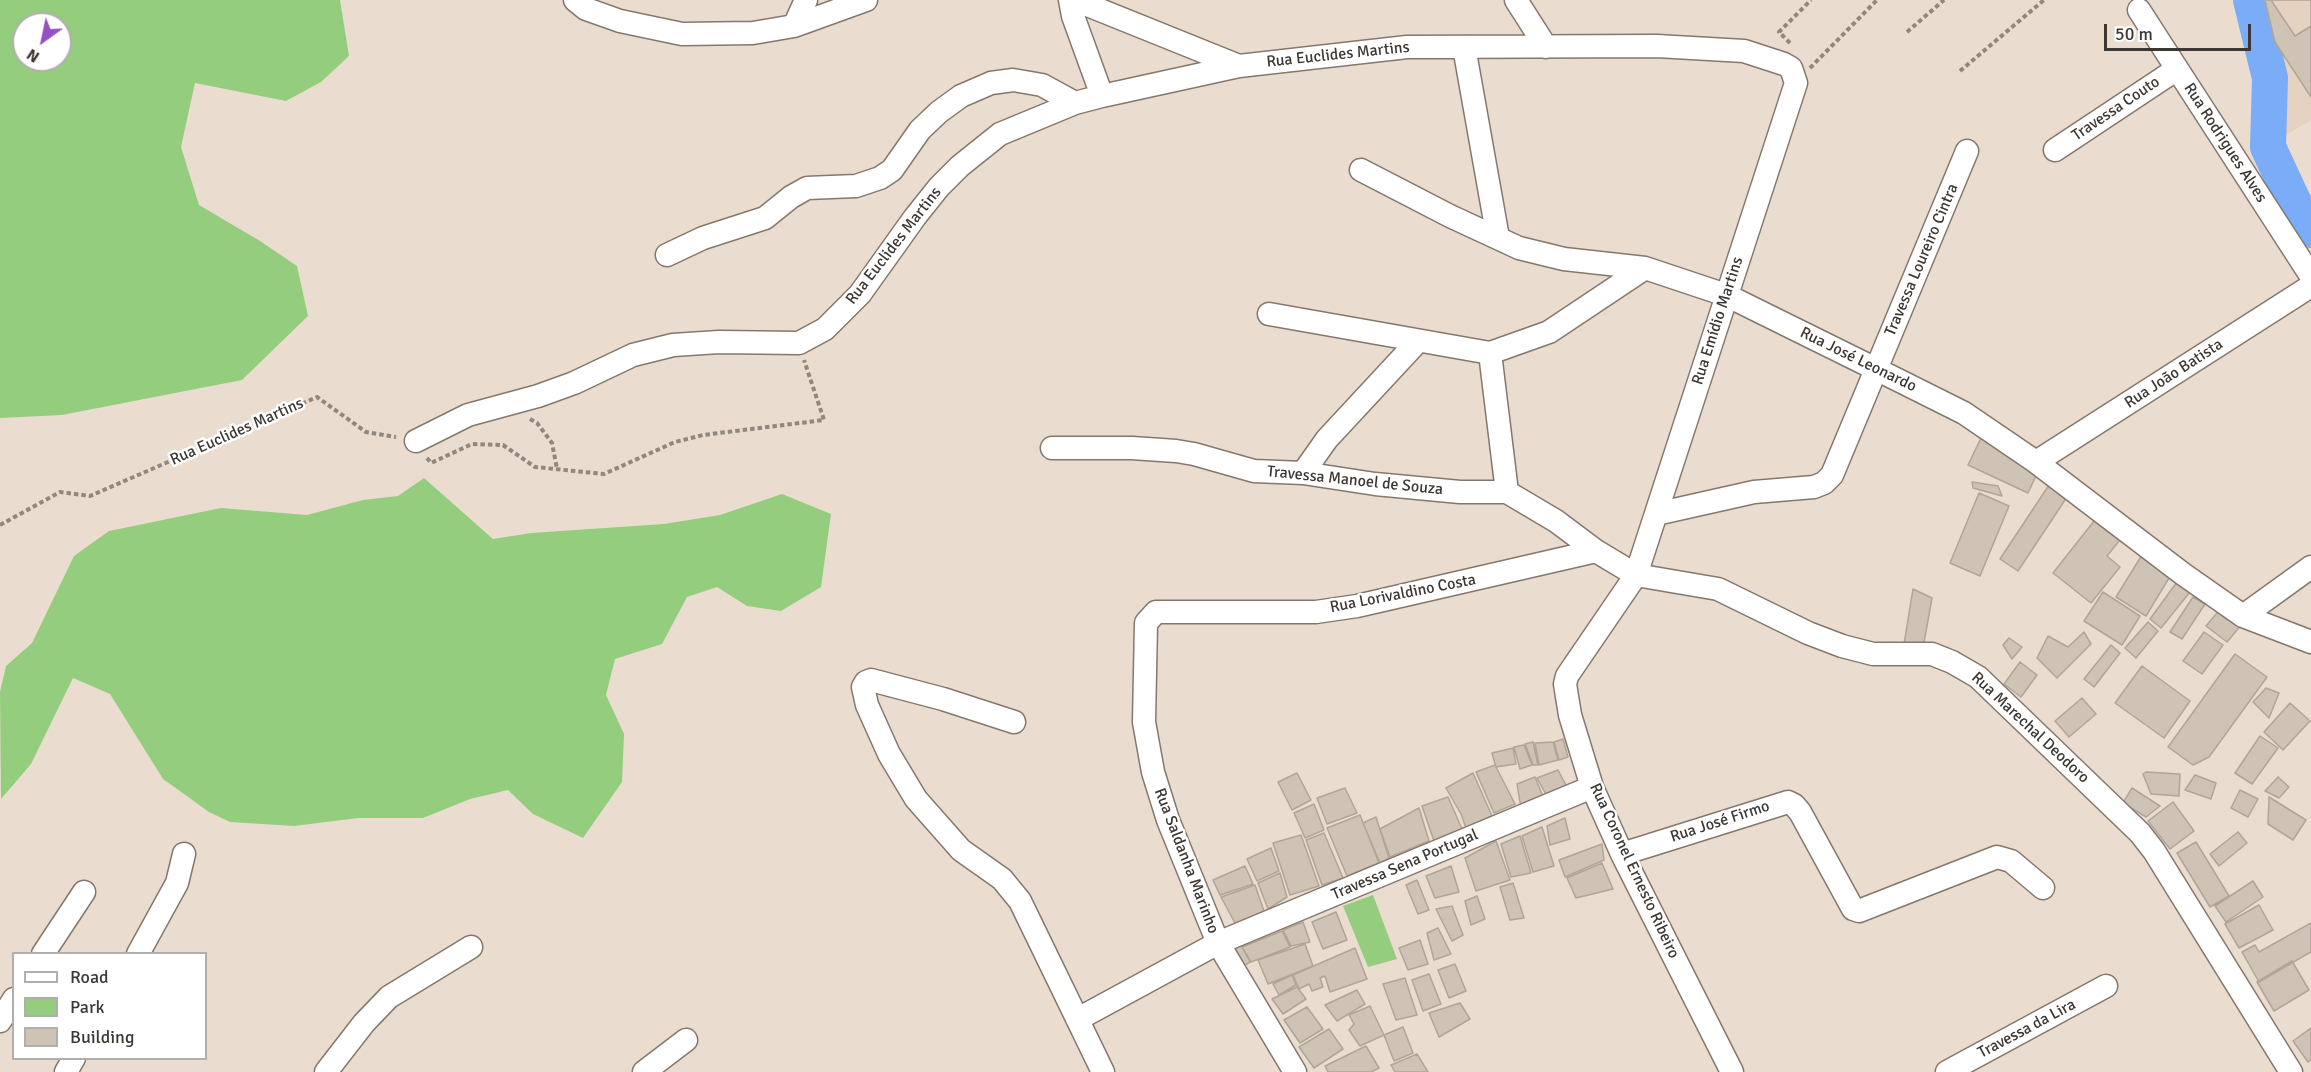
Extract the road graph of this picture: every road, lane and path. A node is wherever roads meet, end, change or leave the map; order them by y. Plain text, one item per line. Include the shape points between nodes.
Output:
1 (575, 0) edge
2 (806, 0) edge
3 (866, 0) edge
4 (1070, 0) edge
5 (1075, 0) edge
6 (1516, 0) edge
7 (1811, 0) edge
8 (1877, 0) edge
9 (1944, 0) edge
10 (2044, 0) edge
11 (2139, 10) dead end
12 (794, 26) junction
13 (1907, 32) dead end
14 (1464, 47) junction
15 (1546, 47) junction
16 (1239, 66) junction
17 (2177, 69) junction
18 (1960, 71) dead end
19 (1794, 75) junction
20 (1102, 96) junction
21 (1075, 103) junction
22 (2055, 150) dead end
23 (1967, 152) dead end
24 (1361, 170) dead end
25 (1498, 238) junction
26 (667, 255) dead end
27 (1645, 268) junction
28 (2311, 276) edge
29 (2311, 286) edge
30 (1726, 295) junction
31 (1269, 314) dead end
32 (1418, 341) junction
33 (799, 343) junction
34 (1490, 353) junction
35 (1876, 369) junction
36 (502, 404) junction
37 (416, 441) junction
38 (1052, 448) dead end
39 (2036, 462) junction
40 (557, 470) junction
41 (1303, 473) junction
42 (1507, 492) junction
43 (1656, 514) junction
44 (0, 525) edge
45 (1596, 551) junction
46 (2311, 567) edge
47 (1636, 575) junction
48 (2242, 616) junction
49 (1145, 629) joint
50 (2311, 642) edge
51 (1014, 722) dead end
52 (1592, 787) junction
53 (184, 854) dead end
54 (1622, 854) junction
55 (2043, 888) dead end
56 (84, 892) dead end
57 (1218, 943) junction
58 (471, 947) dead end
59 (45, 952) edge
60 (139, 952) edge
61 (2106, 987) dead end
62 (12, 1002) edge
63 (1078, 1019) junction
64 (0, 1021) edge
65 (686, 1040) dead end
66 (326, 1072) edge
67 (644, 1072) edge
68 (1103, 1072) edge
69 (1295, 1072) edge
70 (1732, 1072) edge
71 (1947, 1072) edge
72 (2291, 1072) edge

1 - 12 street via 586,9 620,21 682,34 753,33
2 - 12 street
3 - 12 street
4 - 20 street
5 - 16 street
6 - 15 street
7 - 19 path via 1779,32 1795,48
8 - 19 path
9 - 13 path
10 - 18 path
11 - 17 street, Rua Rodrigues Alves
14 - 15 street, Rua Euclides Martins
14 - 16 street, Rua Euclides Martins via 1407,47
14 - 25 street
15 - 19 street, Rua Euclides Martins via 1657,46 1744,51 1770,59
16 - 20 street, Rua Euclides Martins
17 - 22 street, Travessa Couto
17 - 28 street, Rua Rodrigues Alves
19 - 30 street, Rua Emídio Martins
20 - 21 street, Rua Euclides Martins
21 - 26 street via 1042,85 1013,80 991,83 961,96 939,112 920,129 892,170 880,178 856,186 807,188 765,218 703,238
21 - 33 street, Rua Euclides Martins via 1000,134 960,166 915,217 860,294 825,329
23 - 35 street, Travessa Loureiro Cintra
24 - 25 street, Rua José Leonardo
25 - 27 street, Rua José Leonardo via 1519,248 1564,259
27 - 30 street, Rua José Leonardo
27 - 34 street via 1549,332
29 - 39 street, Rua João Batista
30 - 35 street, Rua José Leonardo
30 - 43 street, Rua Emídio Martins
31 - 32 street
32 - 34 street
32 - 41 street via 1327,439
33 - 36 street, Rua Euclides Martins via 673,345 633,355 538,396
33 - 40 path via 824,420 703,435 675,442 604,474
34 - 42 street
35 - 39 street, Rua José Leonardo via 1964,413
35 - 43 street, Travessa Loureiro Cintra via 1839,462 1824,483 1754,492
36 - 37 street, Rua Euclides Martins via 468,415
36 - 40 path via 537,423 552,443
37 - 40 path via 430,463 472,444 483,444 503,446 535,467
37 - 44 path, Rua Euclides Martins via 366,432 317,397 90,496 60,492
38 - 41 street, Travessa Manoel de Souza via 1176,451 1254,471
39 - 48 street, Rua José Leonardo
41 - 42 street, Travessa Manoel de Souza via 1460,492
42 - 45 street
43 - 47 street, Rua Emídio Martins
45 - 47 street
45 - 49 street, Rua Lorivaldino Costa via 1316,612 1156,612
46 - 48 street
47 - 52 street, Rua Coronel Ernesto Ribeiro via 1565,684 1569,715
47 - 72 street, Rua Marechal Deodoro via 1718,589 1842,646 1873,654 1932,654 1978,677 2140,833
48 - 50 street, Rua José Leonardo
49 - 57 street, Rua Saldanha Marinho via 1144,722 1153,772 1168,820
51 - 63 street via 871,680 864,687 867,705 889,754 916,799 961,850 1012,888
52 - 54 street, Rua Coronel Ernesto Ribeiro
52 - 57 street, Travessa Sena Portugal
53 - 60 street via 177,883
54 - 55 street, Rua José Firmo via 1788,802 1800,812 1853,909 1867,910 1998,858 2011,861
54 - 70 street, Rua Coronel Ernesto Ribeiro
56 - 59 street
57 - 63 street
57 - 69 street, Rua Saldanha Marinho
58 - 66 street via 388,996
61 - 71 street, Travessa da Lira
62 - 64 street
63 - 68 street
65 - 67 street

